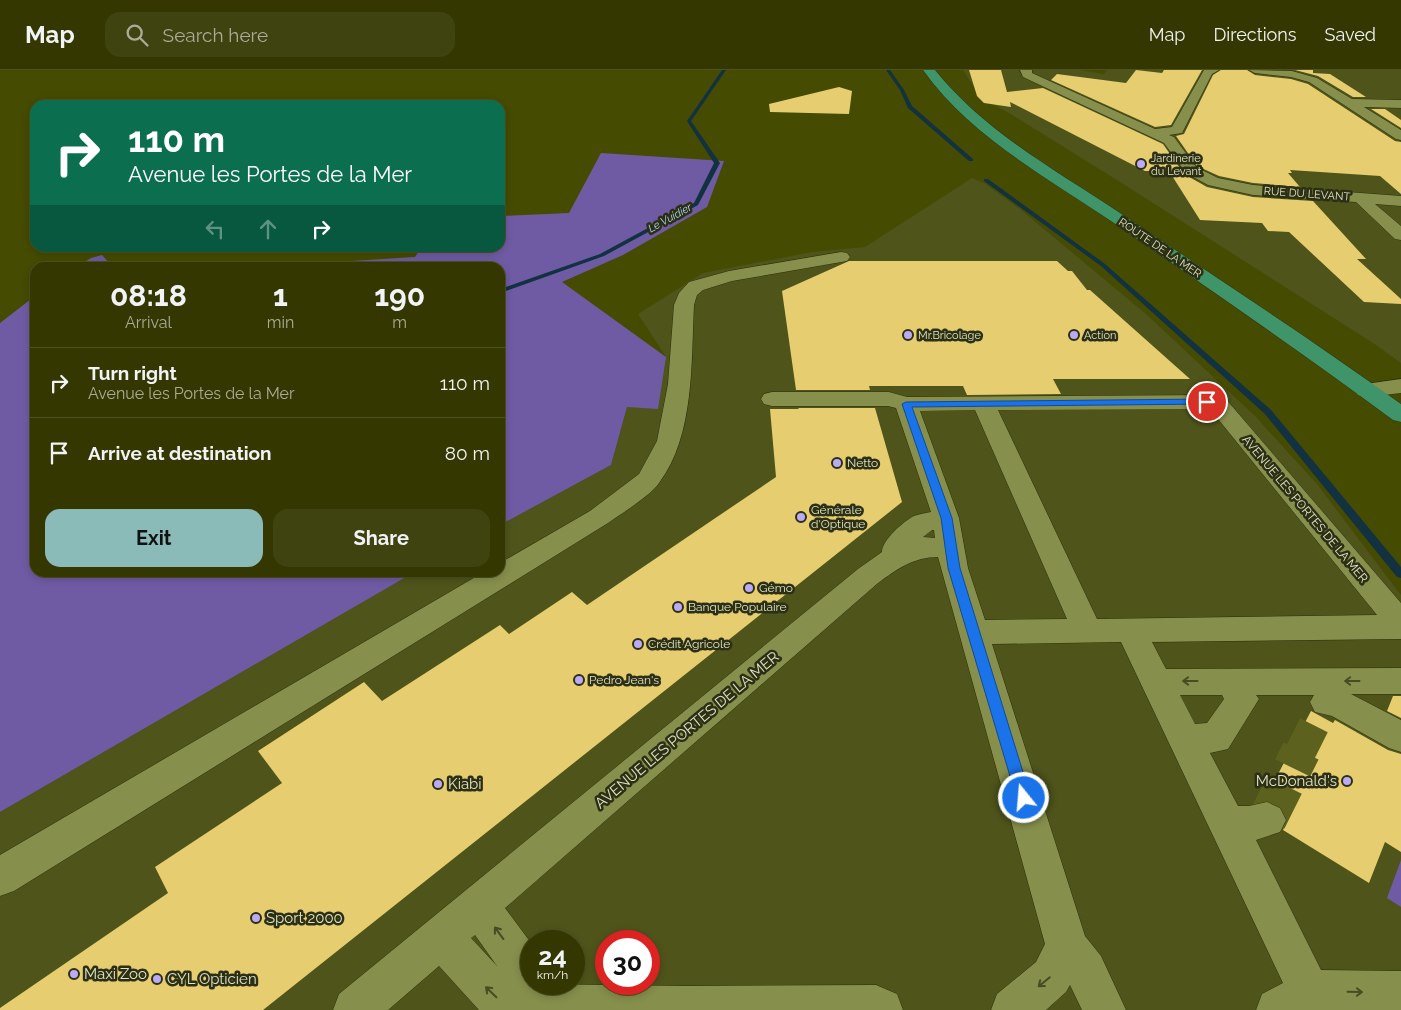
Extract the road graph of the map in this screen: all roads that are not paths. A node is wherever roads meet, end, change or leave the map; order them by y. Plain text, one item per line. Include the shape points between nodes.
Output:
1 (928, 70) edge
2 (1026, 70) edge
3 (1213, 70) edge
4 (1255, 70) edge
5 (1349, 103) junction
6 (1401, 104) edge
7 (1398, 132) edge
8 (1154, 133) junction
9 (1295, 179) dead end
10 (1356, 182) dead end
11 (1309, 194) junction
12 (1361, 198) junction
13 (1378, 199) junction
14 (1401, 201) edge
15 (1401, 235) edge
16 (841, 257) dead end
17 (1401, 386) edge
18 (1366, 390) junction
19 (772, 398) dead end
20 (906, 404) junction
21 (984, 404) junction
22 (1401, 415) edge
23 (949, 533) junction
24 (505, 574) edge
25 (500, 577) edge
26 (1401, 626) edge
27 (1130, 630) junction
28 (1088, 631) junction
29 (973, 632) junction
30 (1230, 681) junction
31 (1401, 681) edge
32 (1155, 682) junction
33 (1320, 700) junction
34 (1401, 737) edge
35 (1184, 740) junction
36 (1267, 820) dead end
37 (1226, 823) junction
38 (0, 877) edge
39 (479, 906) junction
40 (442, 938) junction
41 (1067, 948) junction
42 (520, 962) edge
43 (1401, 993) edge
44 (536, 995) edge
45 (581, 995) edge
46 (1293, 1001) edge
47 (367, 1007) edge
48 (881, 1010) edge
49 (1013, 1010) edge
50 (1104, 1010) edge

1 - 18 main road, ROUTE DE LA MER via 979,123
2 - 8 street, RUE DU LEVANT via 1027,75
3 - 8 street via 1208,72 1177,130
4 - 5 street via 1308,78
5 - 6 street
5 - 7 street
8 - 11 street, RUE DU LEVANT via 1169,140 1191,170 1213,182 1253,190
9 - 11 street
10 - 13 street
11 - 12 street, RUE DU LEVANT
12 - 13 street, RUE DU LEVANT
12 - 15 street
13 - 14 street, RUE DU LEVANT
16 - 24 street via 729,276 696,286 688,293 684,305 679,384 669,441 649,479 600,517
17 - 18 street
18 - 22 main road, ROUTE DE LA MER
19 - 20 street, AVENUE LES PORTES DE LA MER via 889,399
20 - 21 street, AVENUE LES PORTES DE LA MER
20 - 23 street
21 - 26 street, AVENUE LES PORTES DE LA MER via 1216,402
21 - 28 street
23 - 29 street via 954,568
23 - 39 street, AVENUE LES PORTES DE LA MER via 908,554 896,556 868,576
25 - 38 street
26 - 27 street, AVENUE LES PORTES DE LA MER
27 - 28 street, AVENUE LES PORTES DE LA MER
27 - 32 street
28 - 29 street, AVENUE LES PORTES DE LA MER
29 - 41 street
30 -> 32 street
30 - 33 street
30 - 35 street via 1242,699 1216,738
31 -> 33 street
32 - 35 street
33 - 34 street via 1337,703
35 - 37 street
36 - 37 street via 1249,824
37 - 46 street
39 - 40 street, AVENUE LES PORTES DE LA MER
42 -> 39 street
44 -> 40 street via 528,1007 499,1000
40 - 47 street, AVENUE LES PORTES DE LA MER
41 -> 49 street via 1052,977
41 - 50 street via 1086,971
46 -> 43 street
45 - 48 street via 687,1008 854,1006

